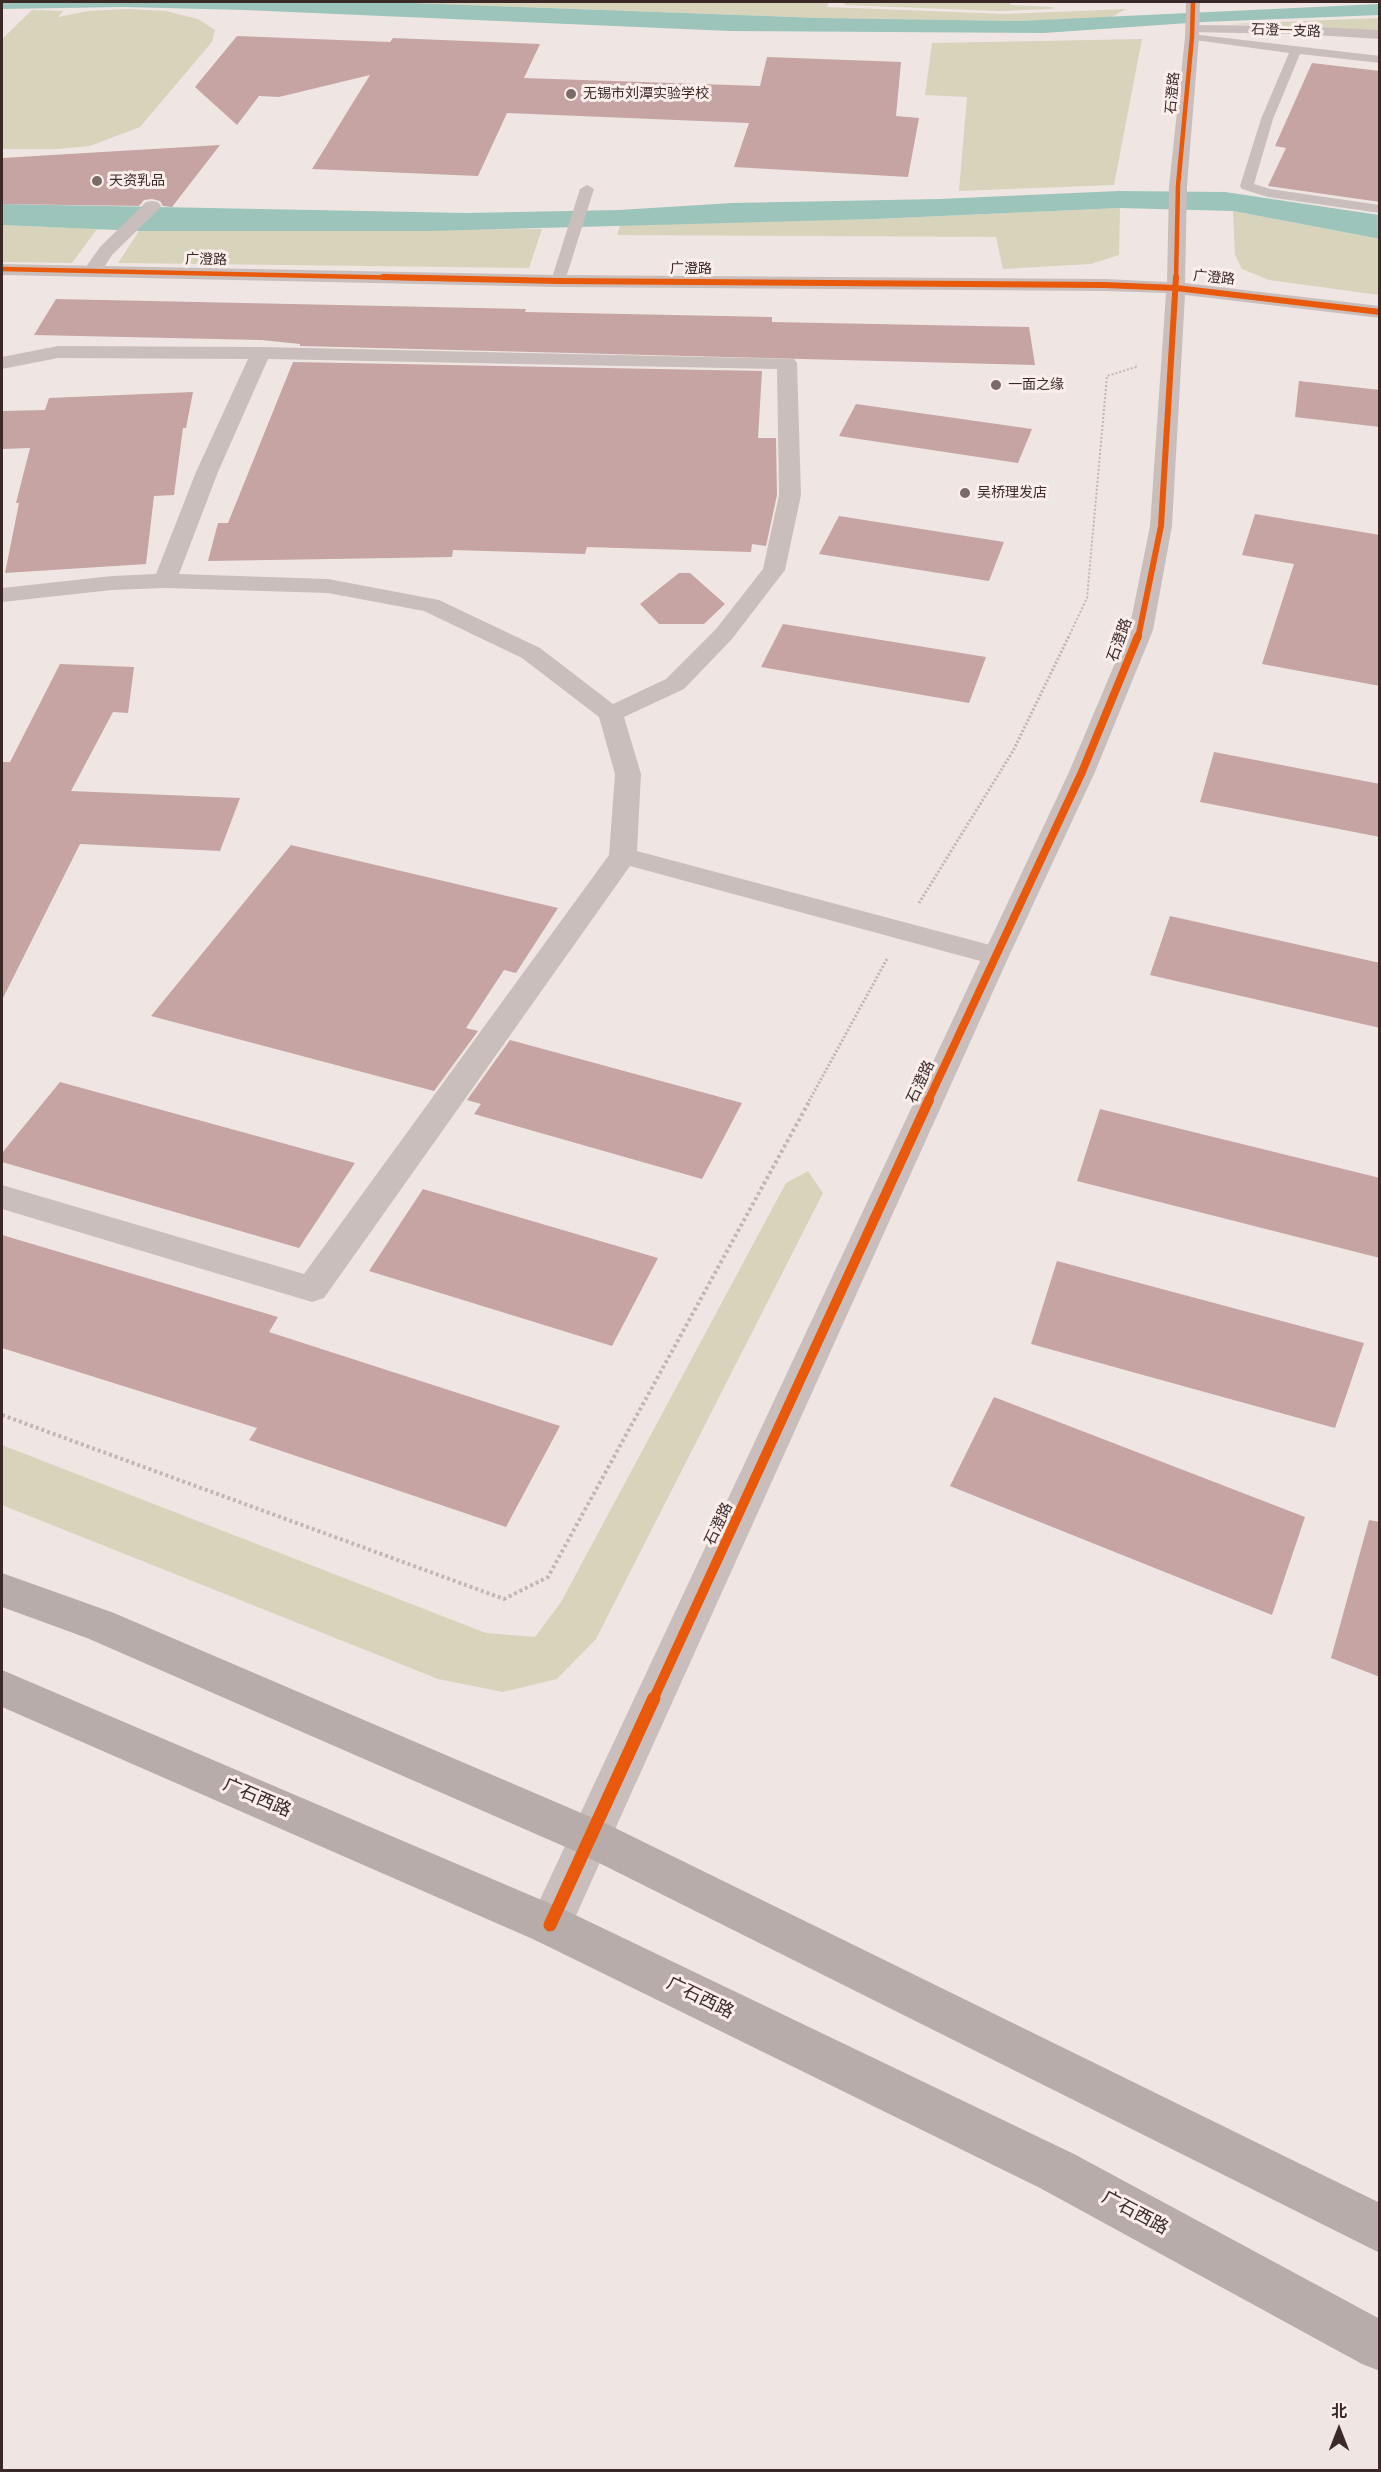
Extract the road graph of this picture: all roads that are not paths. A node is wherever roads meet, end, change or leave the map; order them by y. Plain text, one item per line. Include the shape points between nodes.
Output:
1 (1192, 4) edge
2 (1192, 33) junction
3 (1380, 35) edge
4 (1296, 50) junction
5 (1380, 60) edge
6 (587, 189) dead end
7 (152, 206) dead end
8 (1380, 209) edge
9 (2, 268) edge
10 (92, 271) junction
11 (558, 281) junction
12 (1176, 288) junction
13 (1380, 312) edge
14 (261, 353) junction
15 (2, 363) edge
16 (165, 581) junction
17 (2, 596) edge
18 (611, 714) junction
19 (622, 856) junction
20 (995, 956) junction
21 (2, 1197) edge
22 (2, 1590) edge
23 (2, 1688) edge
24 (592, 1838) junction
25 (550, 1925) junction
26 (1380, 2229) edge
27 (1380, 2346) edge

1 - 2 street, 石澄路
2 - 3 street, 石澄一支路 via 1297,30
2 - 4 lane
2 - 12 street, 石澄路 via 1178,200
4 - 5 lane
4 - 8 lane via 1267,119 1247,186 1268,193
6 - 11 lane
7 - 10 street via 106,251
9 - 10 street, 广澄路
10 - 11 street, 广澄路
11 - 12 street, 广澄路
12 - 13 street, 广澄路
12 - 20 street, 石澄路 via 1161,526 1141,630 1083,772
14 - 15 street via 58,352
14 - 16 street via 207,472
14 - 18 street via 788,363 790,495 774,570 724,634 675,684
16 - 17 street
16 - 18 street via 328,586 431,605 531,653
18 - 19 street via 627,774
19 - 20 street
19 - 21 street via 312,1289
20 - 24 street, 石澄路
22 - 24 main road via 100,1625
23 - 25 main road, 广石西路
24 - 25 street, 石澄路
24 - 26 main road
25 - 27 main road, 广石西路 via 1057,2171

